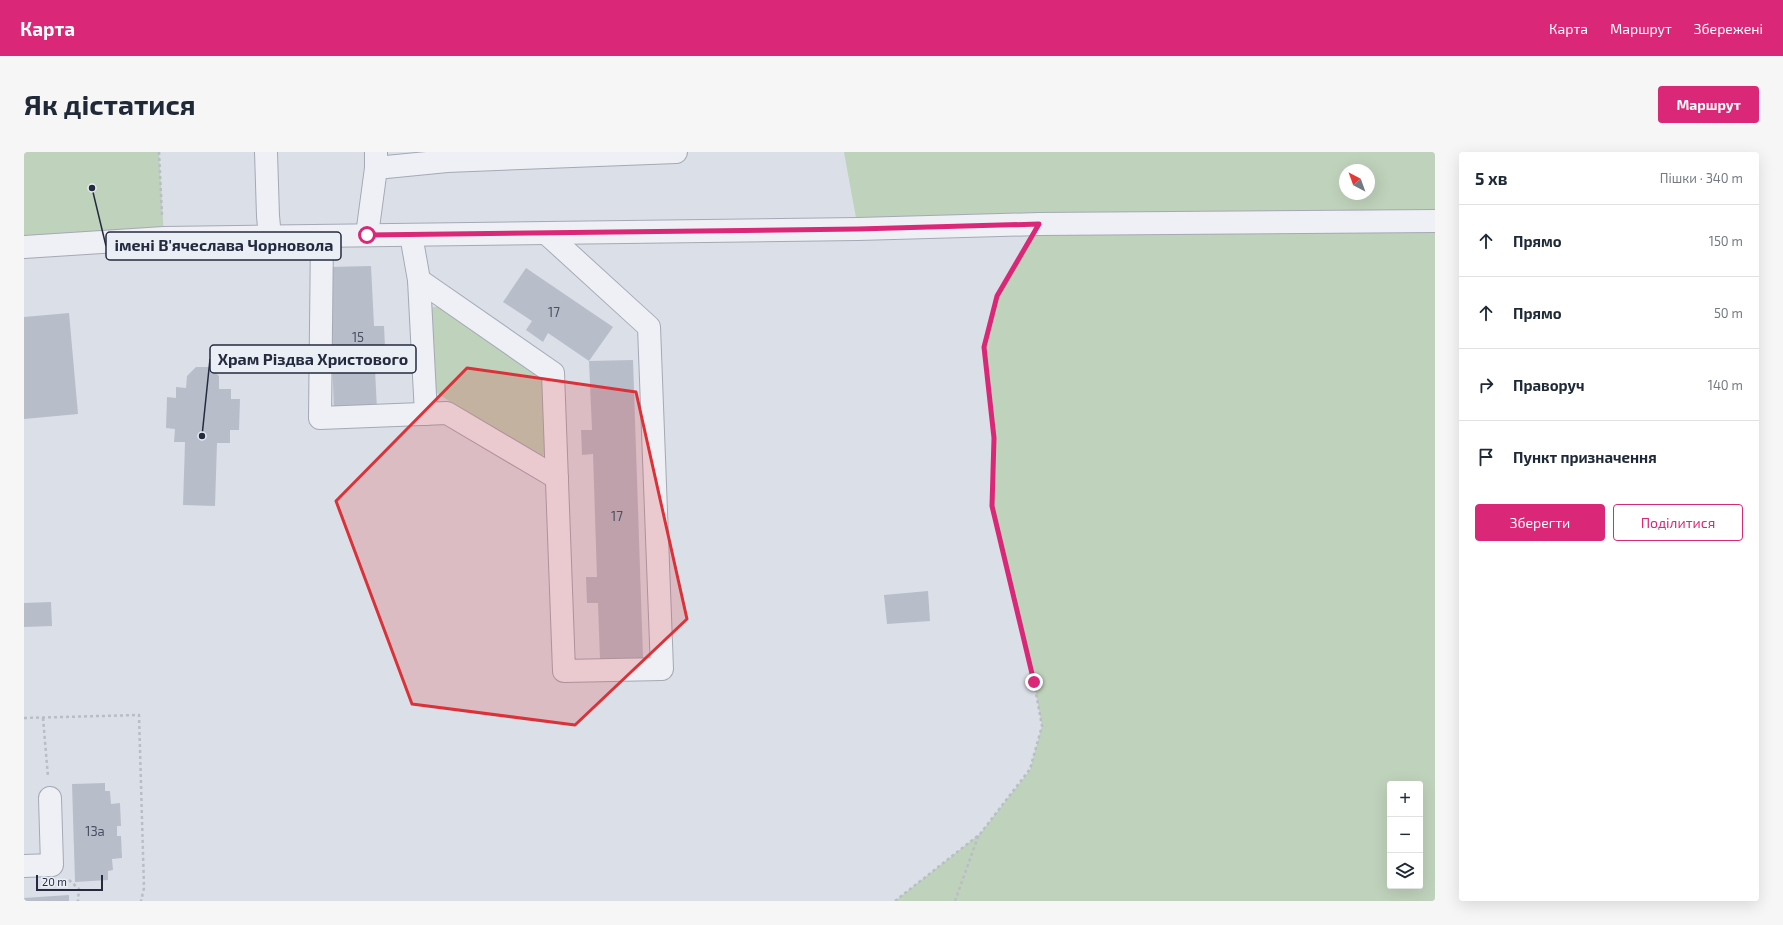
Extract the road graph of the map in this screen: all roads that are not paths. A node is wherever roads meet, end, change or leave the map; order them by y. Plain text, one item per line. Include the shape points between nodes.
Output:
1 (266, 152) edge
2 (676, 152) edge
3 (447, 156) edge
4 (376, 160) edge
5 (1435, 220) edge
6 (546, 233) junction
7 (367, 235) junction
8 (412, 235) junction
9 (322, 236) junction
10 (270, 237) junction
11 (24, 247) edge
12 (419, 280) junction
13 (426, 414) junction
14 (557, 478) junction
15 (50, 798) road end
16 (24, 866) edge

1 - 10 street
2 - 3 street
3 - 4 street
4 - 7 street
5 - 6 street
6 - 8 street
6 - 14 street via 649,327 662,669 564,671
7 - 8 street
7 - 9 street
8 - 12 street
9 - 10 street
9 - 13 street via 320,418
10 - 11 street via 164,238
12 - 13 street
12 - 14 street via 553,373
13 - 14 street via 447,413
15 - 16 street via 52,865

